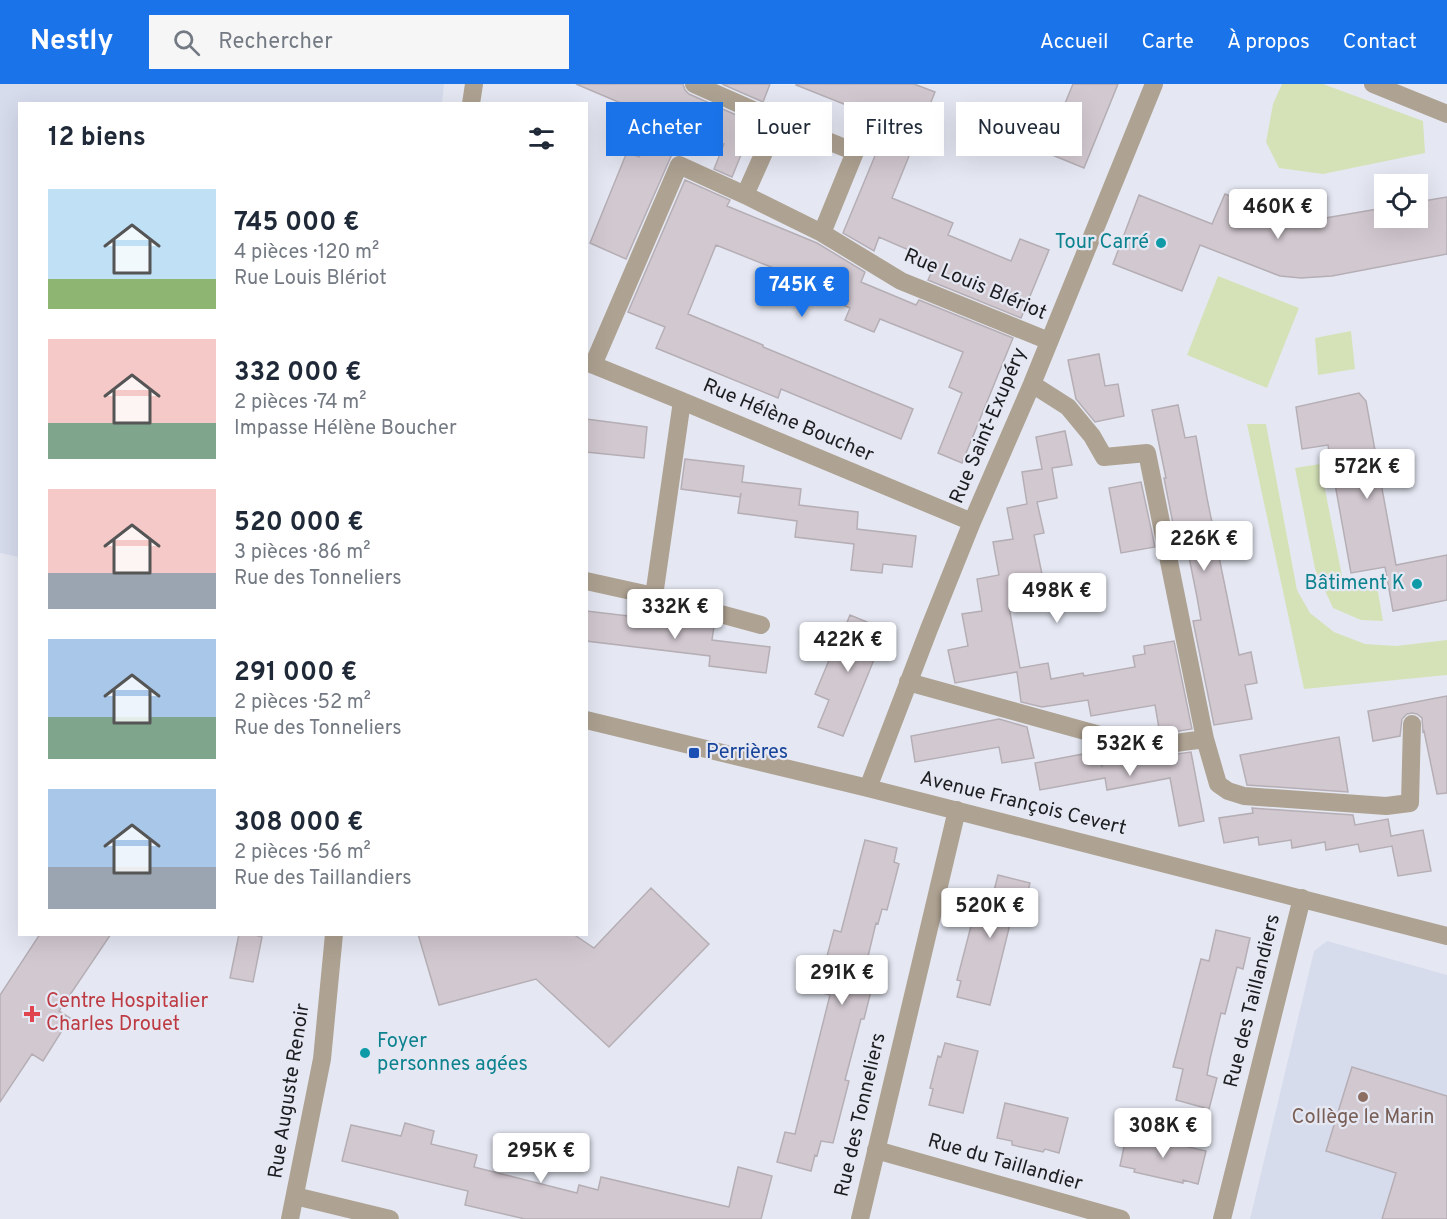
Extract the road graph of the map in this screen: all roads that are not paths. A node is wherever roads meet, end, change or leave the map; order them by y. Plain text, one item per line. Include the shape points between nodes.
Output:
1 (474, 84) edge
2 (694, 84) edge
3 (1154, 84) edge
4 (1373, 84) edge
5 (471, 102) edge
6 (735, 102) edge
7 (1447, 114) edge
8 (832, 143) edge
9 (762, 156) edge
10 (745, 195) junction
11 (822, 233) junction
12 (1049, 341) junction
13 (590, 364) edge
14 (1032, 384) junction
15 (682, 401) junction
16 (972, 522) junction
17 (588, 580) edge
18 (654, 596) junction
19 (760, 624) dead end
20 (908, 682) junction
21 (588, 720) edge
22 (1412, 724) dead end
23 (1205, 739) junction
24 (868, 788) junction
25 (957, 810) junction
26 (1302, 898) junction
27 (334, 936) edge
28 (1447, 936) edge
29 (876, 1150) junction
30 (295, 1196) junction
31 (290, 1219) edge
32 (390, 1219) edge
33 (860, 1219) edge
34 (1121, 1219) edge
35 (1222, 1219) edge

1 - 5 street
2 - 6 street
3 - 12 street, Rue Saint-Exupéry
4 - 7 street
8 - 11 street via 855,152
9 - 10 street
10 - 11 street, Rue Louis Blériot
10 - 13 street, Rue Louis Blériot via 679,165
11 - 12 street, Rue Louis Blériot via 901,281
12 - 14 street, Rue Saint-Exupéry
13 - 15 street, Rue Hélène Boucher
14 - 16 street, Rue Saint-Exupéry
14 - 23 street via 1068,407 1104,458 1147,453
15 - 16 street, Rue Hélène Boucher
15 - 18 street
16 - 20 street, Rue Saint-Exupéry
17 - 18 street
18 - 19 street
20 - 23 street via 1136,745
20 - 24 street, Rue Saint-Exupéry
21 - 24 street, Avenue François Cevert
22 - 23 street via 1410,803 1386,806 1244,796 1228,791 1218,784
24 - 25 street, Avenue François Cevert
25 - 26 street, Avenue François Cevert
25 - 29 street, Rue des Tonneliers
26 - 28 street, Avenue François Cevert
26 - 35 street, Rue des Taillandiers
27 - 30 street, Rue Auguste Renoir via 322,1059
29 - 33 street, Rue des Tonneliers
29 - 34 street, Rue du Taillandier
30 - 31 street, Rue Auguste Renoir
30 - 32 street

